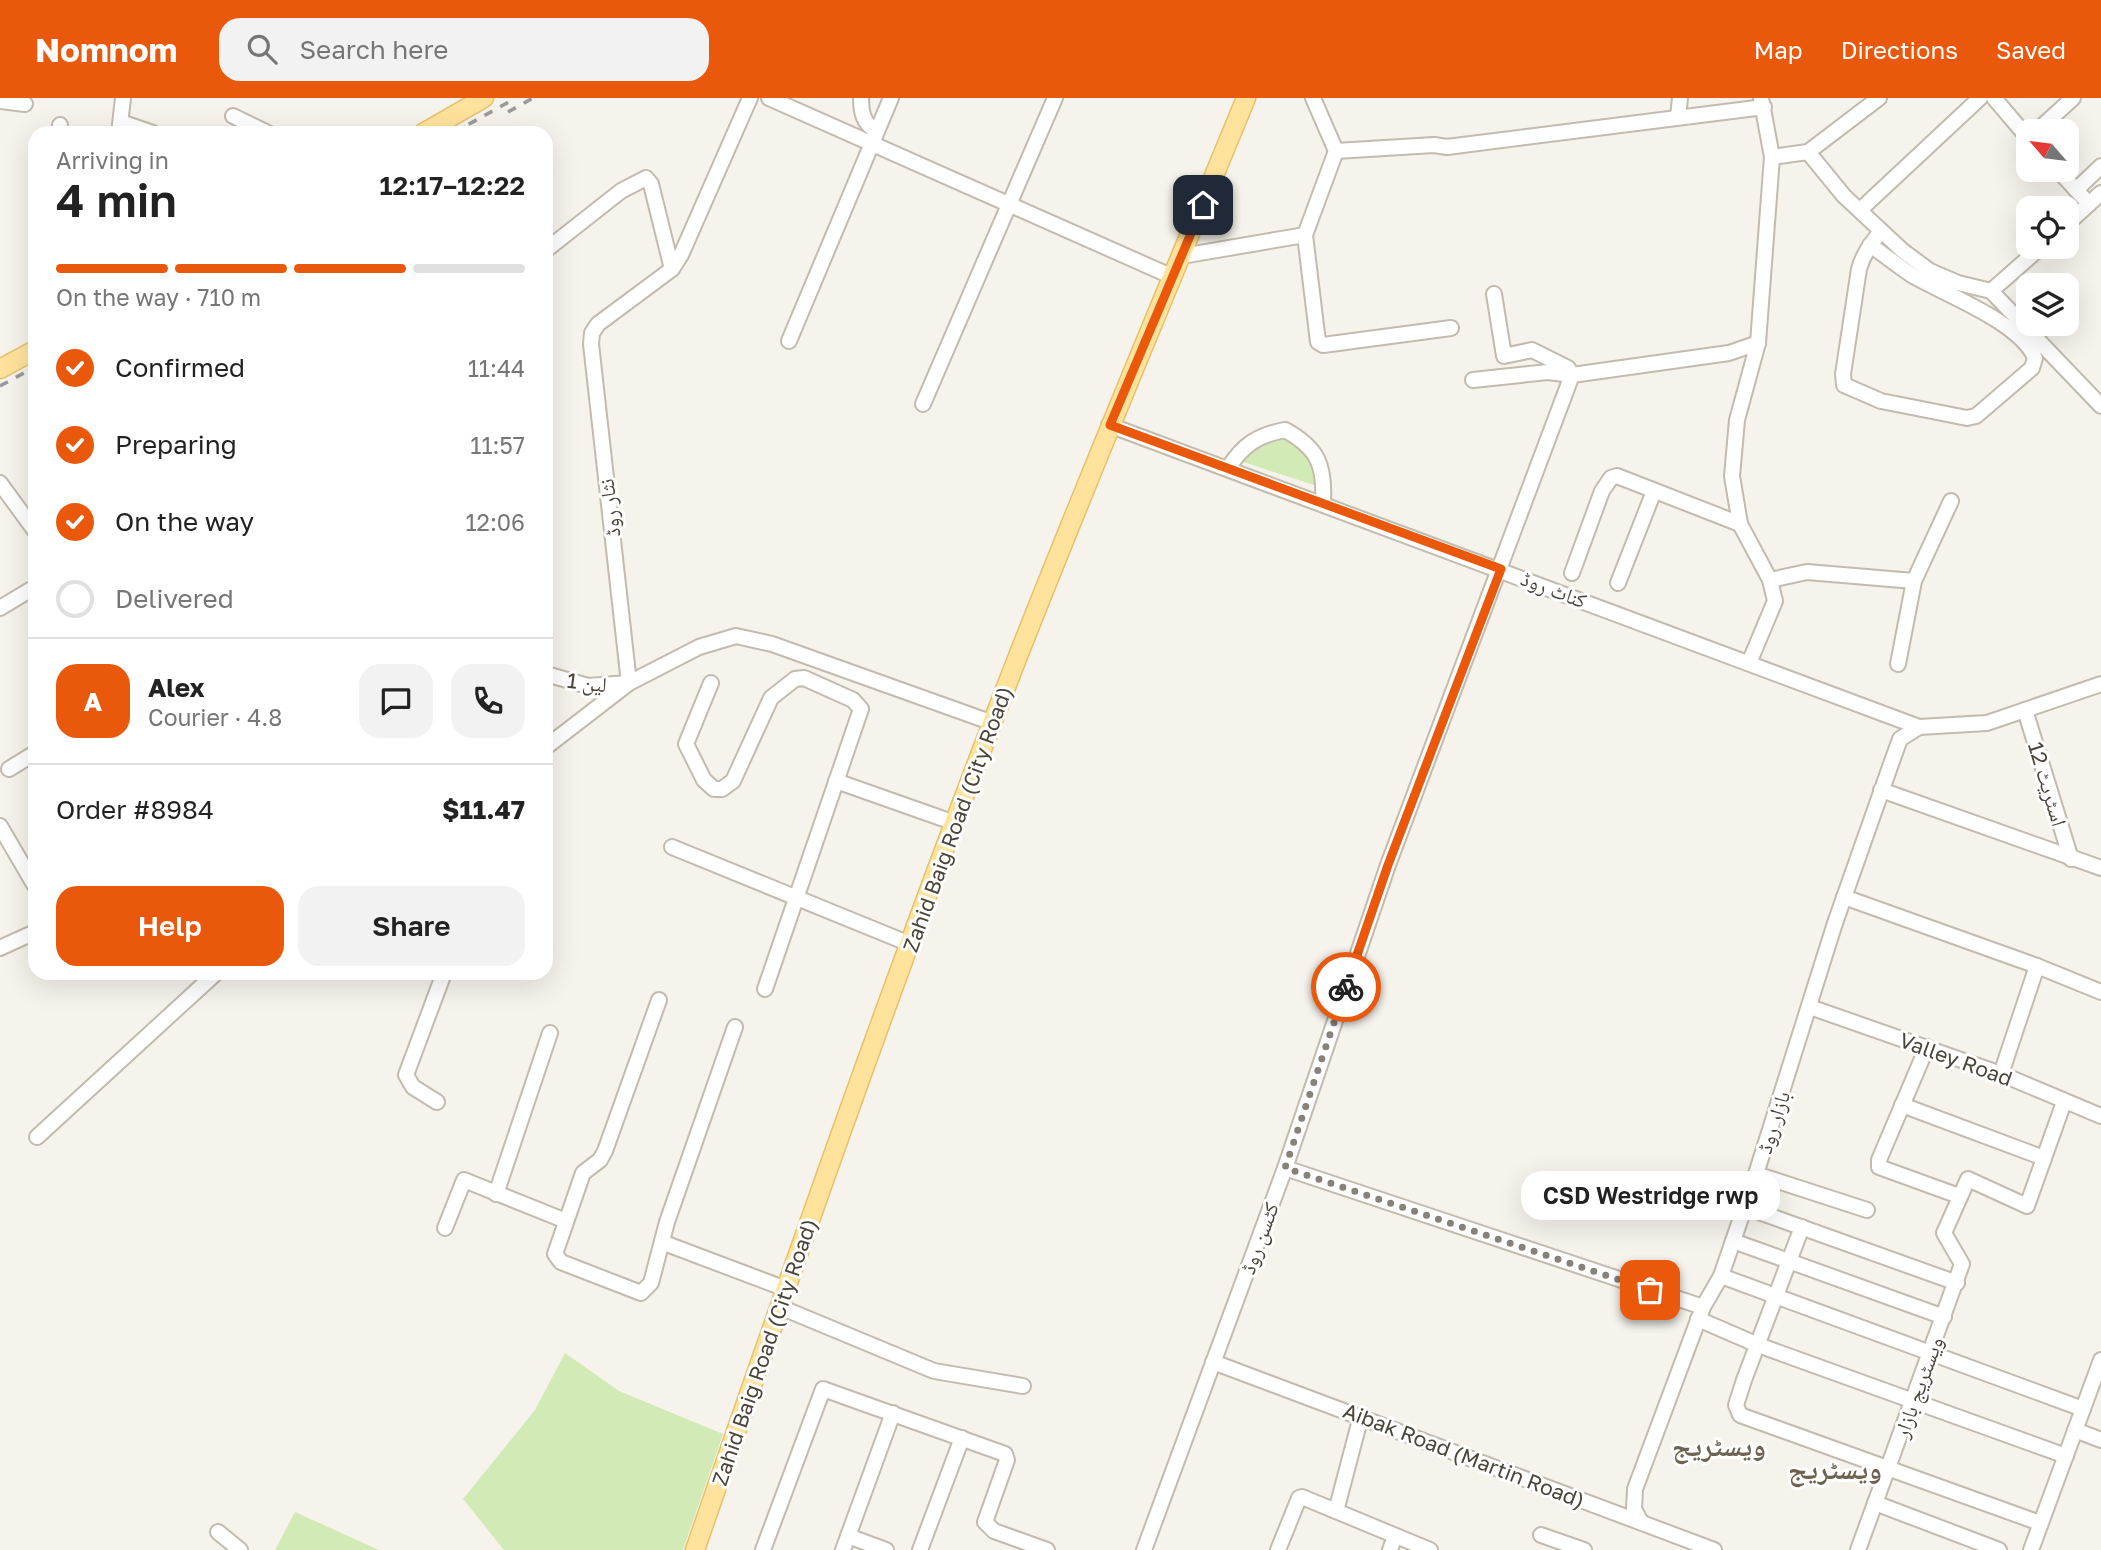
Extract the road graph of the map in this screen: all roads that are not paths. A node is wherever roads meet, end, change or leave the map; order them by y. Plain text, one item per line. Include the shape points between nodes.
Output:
1 (123, 98) edge
2 (484, 98) edge
3 (750, 98) edge
4 (769, 98) edge
5 (861, 98) edge
6 (891, 98) edge
7 (1055, 98) edge
8 (1313, 98) edge
9 (1680, 98) edge
10 (1980, 98) edge
11 (1994, 98) edge
12 (2073, 98) edge
13 (1244, 99) edge
14 (1874, 99) edge
15 (0, 101) edge
16 (1763, 103) edge
17 (25, 104) dead end
18 (233, 116) dead end
19 (1678, 117) junction
20 (2051, 119) edge
21 (2016, 124) edge
22 (120, 126) edge
23 (254, 126) edge
24 (435, 126) edge
25 (874, 137) junction
26 (1336, 151) junction
27 (1808, 152) junction
28 (1772, 157) junction
29 (2101, 166) edge
30 (2069, 182) edge
31 (2077, 190) junction
32 (2101, 192) edge
33 (2089, 204) junction
34 (1008, 205) junction
35 (1860, 210) junction
36 (2079, 213) edge
37 (1881, 231) junction
38 (1305, 235) junction
39 (553, 244) edge
40 (1870, 244) junction
41 (1182, 256) junction
42 (2027, 259) edge
43 (672, 269) junction
44 (1173, 276) junction
45 (1991, 291) junction
46 (1494, 294) dead end
47 (1451, 328) dead end
48 (789, 341) dead end
49 (1758, 344) junction
50 (28, 353) edge
51 (0, 369) edge
52 (1572, 375) junction
53 (1473, 380) dead end
54 (923, 404) dead end
55 (2101, 406) edge
56 (1110, 425) junction
57 (1229, 467) junction
58 (0, 483) edge
59 (1654, 491) junction
60 (1951, 501) dead end
61 (1323, 503) junction
62 (28, 521) edge
63 (1740, 524) junction
64 (1501, 569) junction
65 (1572, 573) dead end
66 (1770, 580) junction
67 (1914, 581) junction
68 (1618, 583) dead end
69 (28, 591) edge
70 (0, 608) edge
71 (1749, 663) junction
72 (1898, 664) dead end
73 (553, 676) edge
74 (629, 683) junction
75 (710, 683) dead end
76 (2101, 684) edge
77 (2025, 710) junction
78 (993, 723) junction
79 (1919, 727) junction
80 (553, 742) edge
81 (28, 757) edge
82 (9, 769) dead end
83 (836, 781) junction
84 (1881, 790) junction
85 (955, 823) junction
86 (0, 825) edge
87 (672, 847) dead end
88 (14, 850) junction
89 (0, 857) edge
90 (2071, 859) junction
91 (2101, 868) edge
92 (28, 874) edge
93 (1844, 897) junction
94 (796, 900) junction
95 (28, 935) edge
96 (911, 944) junction
97 (0, 948) edge
98 (2037, 966) junction
99 (208, 980) edge
100 (441, 980) edge
101 (765, 989) dead end
102 (2101, 992) edge
103 (659, 1000) dead end
104 (1810, 1007) junction
105 (735, 1027) dead end
106 (550, 1032) dead end
107 (1927, 1047) junction
108 (2001, 1073) junction
109 (437, 1102) dead end
110 (2064, 1102) junction
111 (1902, 1105) junction
112 (2101, 1116) edge
113 (37, 1137) dead end
114 (2044, 1158) junction
115 (1285, 1168) junction
116 (1756, 1174) junction
117 (496, 1194) junction
118 (1959, 1196) junction
119 (1745, 1207) junction
120 (1867, 1210) dead end
121 (566, 1221) junction
122 (1802, 1227) junction
123 (445, 1228) dead end
124 (1733, 1241) junction
125 (664, 1243) junction
126 (1790, 1261) junction
127 (1720, 1276) junction
128 (1956, 1283) junction
129 (786, 1289) junction
130 (1777, 1297) junction
131 (780, 1307) junction
132 (1700, 1313) junction
133 (1944, 1317) junction
134 (1758, 1345) junction
135 (1930, 1354) junction
136 (2101, 1360) edge
137 (1213, 1362) junction
138 (1023, 1386) dead end
139 (1913, 1401) junction
140 (2083, 1409) junction
141 (893, 1413) junction
142 (1361, 1416) junction
143 (2075, 1430) junction
144 (962, 1438) junction
145 (2101, 1440) edge
146 (2066, 1456) junction
147 (1887, 1469) junction
148 (1875, 1503) junction
149 (1336, 1511) junction
150 (1640, 1520) junction
151 (2040, 1523) junction
152 (218, 1532) dead end
153 (1541, 1535) dead end
154 (845, 1543) edge
155 (1005, 1543) edge
156 (1392, 1543) edge
157 (1678, 1544) edge
158 (1578, 1549) edge
159 (240, 1550) edge
160 (695, 1550) edge
161 (764, 1550) edge
162 (886, 1550) edge
163 (920, 1550) edge
164 (1047, 1550) edge
165 (1144, 1550) edge
166 (1278, 1550) edge
167 (1430, 1550) edge
168 (1714, 1550) edge
169 (1858, 1550) edge
170 (1999, 1550) edge
171 (2031, 1550) edge

1 - 22 street
2 - 24 main road
3 - 43 street
4 - 25 street
5 - 25 street via 861,111
6 - 25 street
7 - 34 street
8 - 26 street
9 - 19 street
10 - 35 street
11 - 21 street
12 - 20 street
13 - 41 main road, Zahid Baig Road (City Road)
14 - 27 street
15 - 17 street
16 - 19 street
16 - 28 street
18 - 23 street
19 - 26 street via 1447,147
25 - 34 street
25 - 48 street
26 - 38 street
27 - 28 street
27 - 35 street
28 - 49 street
29 - 31 street
30 - 31 street
31 - 33 street
32 - 33 street
33 - 36 street
34 - 44 street
34 - 54 street
35 - 37 street
37 - 40 street
37 - 45 street via 1930,271
38 - 41 street
38 - 47 street via 1318,342 1324,345
39 - 43 street via 621,191 646,178
40 - 40 street via 1859,269 1844,385 1881,401 1967,418 1976,416 2032,368 2035,358 2030,350 1995,318 1911,275
41 - 44 main road, Zahid Baig Road (City Road)
42 - 45 street
43 - 74 street, نثار روڈ via 592,333
44 - 56 main road, Zahid Baig Road (City Road)
45 - 55 street
46 - 52 street via 1504,356 1532,350
49 - 52 street via 1729,353
49 - 63 street via 1733,449 1732,476
50 - 51 main road
52 - 53 street via 1548,372
52 - 64 street, کٹسن روڈ
56 - 57 street, کناٹ روڈ
56 - 78 main road, Zahid Baig Road (City Road)
57 - 61 street, کناٹ روڈ
57 - 61 street via 1243,446 1284,430 1312,447 1322,470
58 - 62 street
59 - 63 street
59 - 65 street via 1618,476 1606,481
59 - 68 street
60 - 67 street
61 - 64 street, کناٹ روڈ
63 - 66 street
64 - 71 street, کناٹ روڈ
64 - 115 street, کٹسن روڈ via 1388,865
66 - 67 street via 1807,572
66 - 71 street via 1775,601
67 - 72 street
69 - 70 street
71 - 79 street, کناٹ روڈ
73 - 74 street, لین 1 via 588,686
74 - 78 street via 699,647 736,636 772,644
74 - 80 street
75 - 83 street via 686,744 709,787 722,789 733,781 771,698 804,678 853,700 861,709
76 - 77 street
77 - 79 street via 1987,723
77 - 90 street, اسٹریٹ 12
78 - 85 main road, Zahid Baig Road (City Road)
79 - 84 street, بازار روڈ via 1900,739
81 - 82 street
83 - 85 street
83 - 94 street
84 - 90 street
84 - 93 street, بازار روڈ
85 - 96 main road, Zahid Baig Road (City Road)
86 - 88 street
87 - 94 street
88 - 89 street
88 - 92 street
90 - 91 street
93 - 98 street
93 - 104 street, بازار روڈ
94 - 96 street
94 - 101 street
95 - 97 street
96 - 129 main road, Zahid Baig Road (City Road)
98 - 102 street
98 - 108 street
99 - 113 street
100 - 109 street via 406,1075 413,1087
103 - 121 street via 605,1151 583,1173
104 - 107 street, Valley Road
104 - 116 street, بازار روڈ
105 - 125 street via 667,1222
106 - 117 street
107 - 108 street, Valley Road
107 - 111 street
108 - 110 street, Valley Road
110 - 112 street, Valley Road
110 - 114 street
111 - 114 street
111 - 118 street via 1879,1167
114 - 118 street via 2027,1206 1968,1179
115 - 132 street
115 - 137 street, کٹسن روڈ
116 - 119 street, بازار روڈ
116 - 120 street
117 - 121 street
117 - 123 street via 469,1181 461,1182
118 - 128 street, ویسٹریج بازار via 1944,1233 1962,1264
119 - 122 street
119 - 124 street, بازار روڈ
121 - 125 street via 556,1259 641,1293 651,1283
122 - 126 street
122 - 128 street
124 - 126 street
124 - 127 street, بازار روڈ
125 - 129 street
126 - 130 street
126 - 133 street
127 - 130 street
127 - 132 street, بازار روڈ
128 - 133 street, ویسٹریج بازار
129 - 131 main road, Zahid Baig Road (City Road)
130 - 134 street
130 - 135 street
131 - 138 street via 934,1371
131 - 160 main road, Zahid Baig Road (City Road)
132 - 134 street
132 - 150 street, بازار روڈ via 1635,1489 1634,1509
133 - 135 street, ویسٹریج بازار
134 - 139 street
134 - 147 street via 1736,1405 1740,1415
135 - 139 street, ویسٹریج بازار
135 - 140 street
136 - 140 street
137 - 142 street, Aibak Road (Martin Road)
137 - 165 street, کٹسن روڈ
139 - 146 street
139 - 147 street, ویسٹریج بازار
140 - 143 street
141 - 144 street
141 - 154 street
141 - 161 street via 822,1390
142 - 149 street
142 - 150 street, Aibak Road (Martin Road)
143 - 145 street
143 - 146 street
144 - 155 street via 1007,1456 984,1517 987,1527
144 - 163 street
146 - 151 street
147 - 148 street, ویسٹریج بازار
147 - 151 street
148 - 169 street, ویسٹریج بازار
148 - 170 street
149 - 156 street
149 - 166 street via 1299,1498
150 - 157 street, Aibak Road (Martin Road)
151 - 171 street
152 - 159 street
153 - 158 street
154 - 162 street
155 - 164 street
156 - 167 street
157 - 168 street, Aibak Road (Martin Road)

